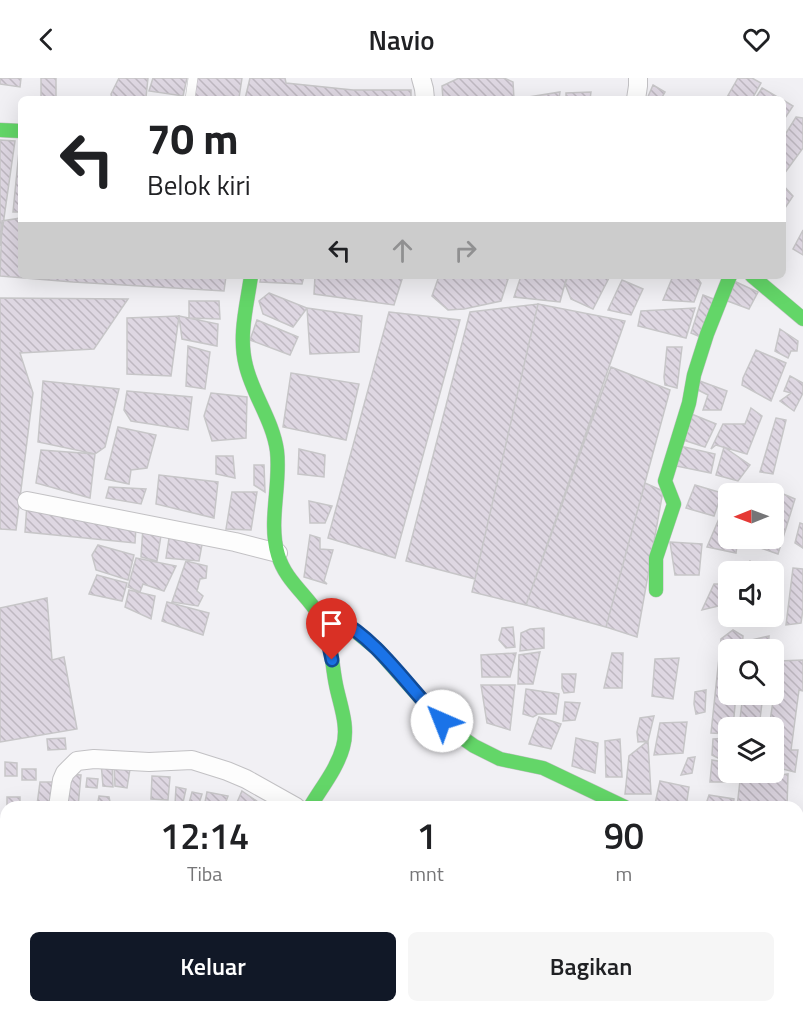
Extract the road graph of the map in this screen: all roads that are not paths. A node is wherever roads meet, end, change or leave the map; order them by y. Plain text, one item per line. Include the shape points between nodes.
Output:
1 (193, 78) edge
2 (421, 78) edge
3 (638, 78) edge
4 (190, 96) edge
5 (425, 96) edge
6 (636, 96) edge
7 (0, 130) edge
8 (18, 131) edge
9 (251, 279) edge
10 (729, 279) edge
11 (756, 279) edge
12 (803, 318) edge
13 (27, 501) dead end
14 (278, 553) junction
15 (656, 590) dead end
16 (319, 614) junction
17 (59, 801) edge
18 (285, 801) edge
19 (313, 801) edge
20 (612, 801) edge

1 - 4 lane
2 - 5 street
3 - 6 street
7 - 8 street
9 - 14 street via 243,352 277,449
10 - 15 street via 694,375 665,481 674,504 656,558
11 - 12 street
13 - 14 street
14 - 16 street via 282,568
16 - 19 street via 330,649 345,732 341,752
16 - 20 street via 349,626 377,649 431,710 474,746 500,759 543,768
17 - 18 street via 65,773 77,761 94,759 192,760 246,779

